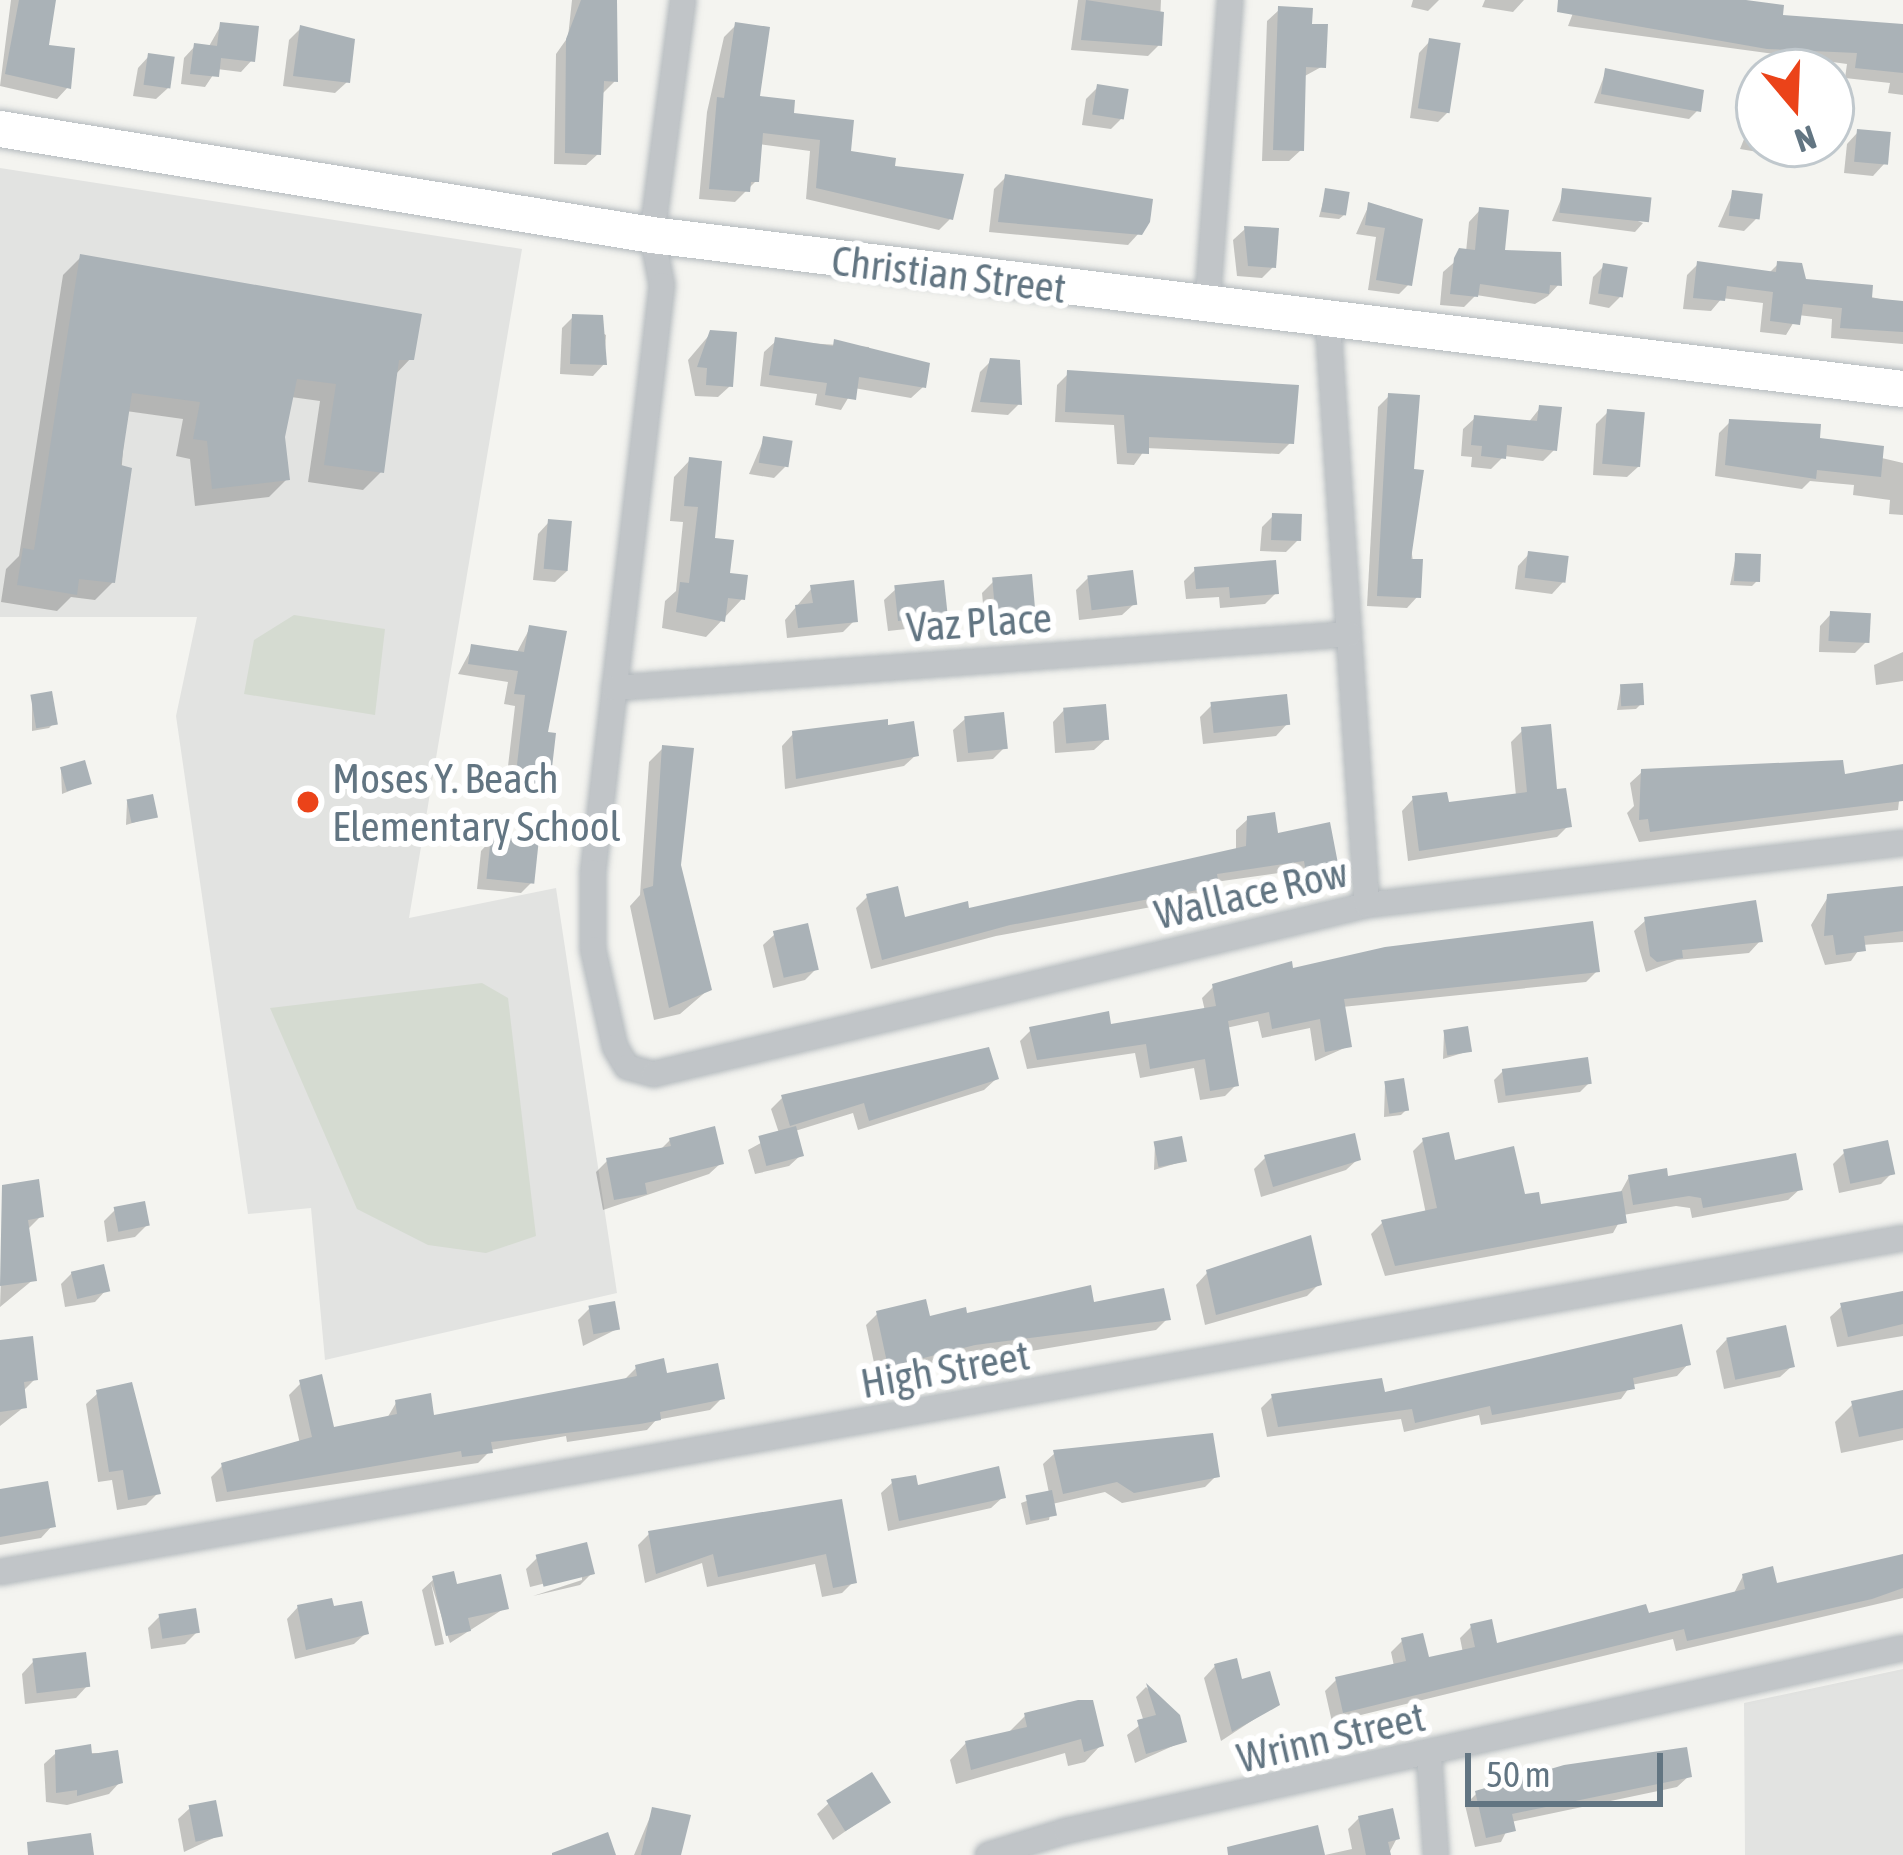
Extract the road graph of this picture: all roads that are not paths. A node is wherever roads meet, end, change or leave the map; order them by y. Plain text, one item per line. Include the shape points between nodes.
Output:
1 (683, 0) edge
2 (1230, 0) edge
3 (0, 129) edge
4 (652, 235) junction
5 (1207, 308) junction
6 (1328, 321) junction
7 (1903, 389) edge
8 (1349, 634) junction
9 (614, 688) junction
10 (1903, 843) edge
11 (1367, 905) junction
12 (1903, 1238) edge
13 (0, 1572) edge
14 (1903, 1648) edge
15 (1430, 1755) junction
16 (988, 1855) edge
17 (1436, 1855) edge

1 - 4 street
2 - 5 street
3 - 4 main road, Christian Street
4 - 5 main road, Christian Street
4 - 9 street via 662,285
5 - 6 main road, Christian Street
6 - 7 main road, Christian Street
6 - 8 street
8 - 9 street, Vaz Place
8 - 11 street
9 - 11 street, Wallace Row via 593,949 614,1047 627,1067 653,1074
10 - 11 street, Wallace Row
12 - 13 street, High Street
14 - 15 street, Wrinn Street
15 - 16 street, Wrinn Street via 1066,1831
15 - 17 street

